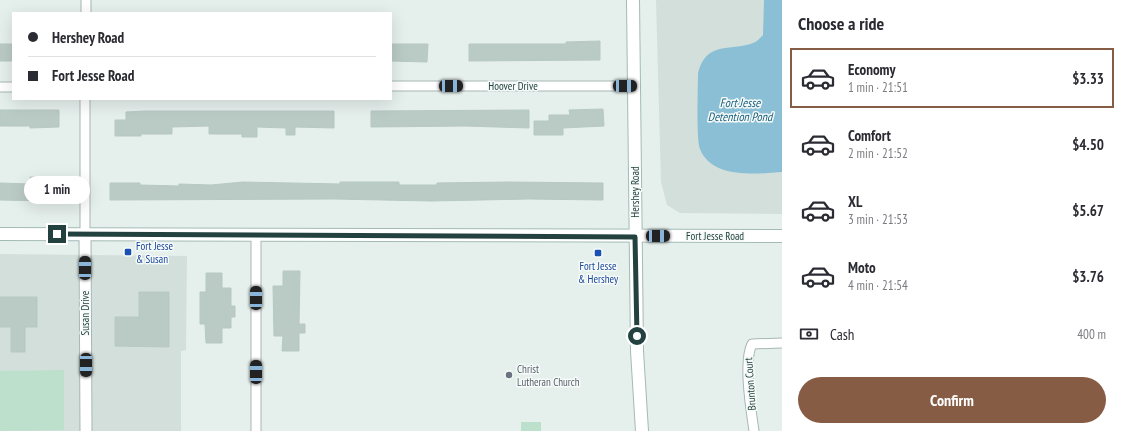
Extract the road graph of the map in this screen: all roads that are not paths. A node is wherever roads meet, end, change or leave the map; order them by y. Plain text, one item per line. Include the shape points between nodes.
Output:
1 (86, 0) edge
2 (633, 0) edge
3 (86, 12) edge
4 (392, 86) edge
5 (634, 86) junction
6 (0, 87) edge
7 (12, 87) edge
8 (86, 100) edge
9 (0, 234) edge
10 (85, 234) junction
11 (256, 234) junction
12 (782, 236) edge
13 (635, 237) junction
14 (782, 343) edge
15 (86, 431) edge
16 (256, 431) edge
17 (642, 431) edge
18 (754, 431) edge

1 - 3 street
2 - 5 main road, Hershey Road
4 - 5 street, Hoover Drive
5 - 13 main road, Hershey Road
6 - 7 street
8 - 10 street, Susan Drive
9 - 10 main road, Fort Jesse Road
10 - 11 main road, Fort Jesse Road
10 - 15 street, Susan Drive
11 - 13 main road, Fort Jesse Road
11 - 16 street
12 - 13 main road, Fort Jesse Road
13 - 17 main road, Hershey Road via 637,351
14 - 18 street, Brunton Court via 752,344 748,352

